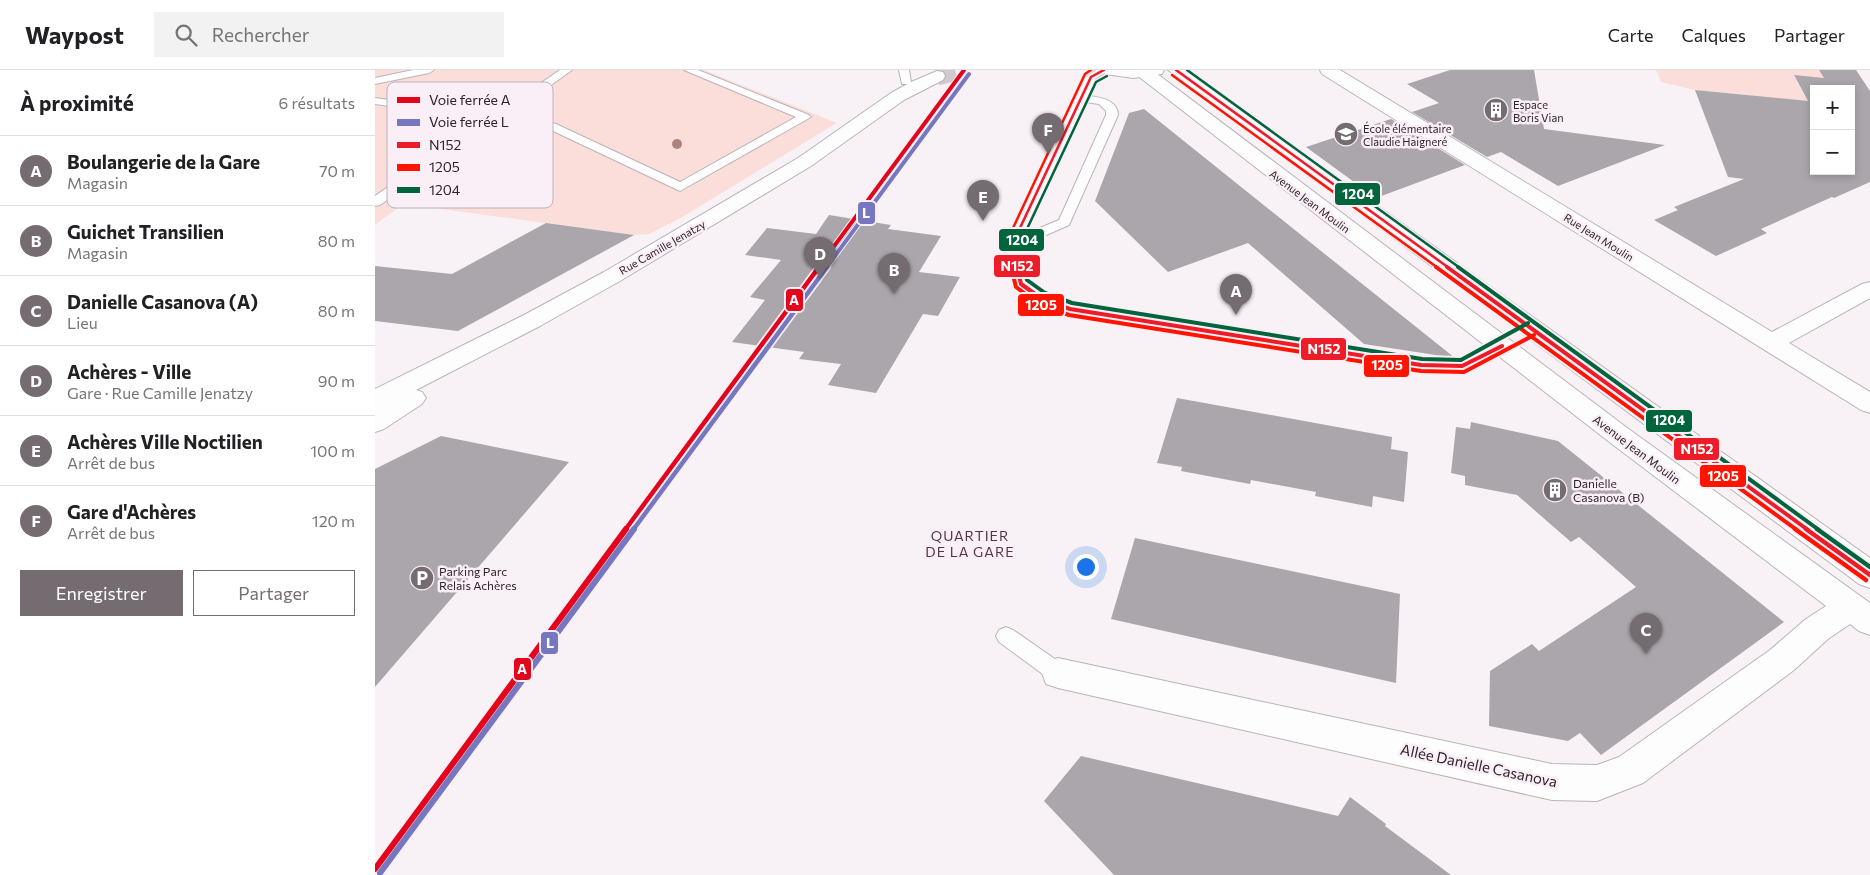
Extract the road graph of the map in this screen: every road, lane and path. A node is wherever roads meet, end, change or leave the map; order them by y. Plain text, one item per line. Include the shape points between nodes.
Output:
1 (429, 70) edge
2 (567, 70) edge
3 (689, 70) edge
4 (904, 70) edge
5 (1104, 70) edge
6 (1111, 70) edge
7 (1176, 70) edge
8 (1328, 70) edge
9 (1150, 71) edge
10 (937, 76) tunnel mouth
11 (375, 81) edge
12 (549, 82) edge
13 (906, 82) dead end
14 (1082, 98) junction
15 (553, 126) edge
16 (387, 194) edge
17 (375, 202) edge
18 (1011, 245) junction
19 (1870, 289) edge
20 (553, 309) junction
21 (1531, 329) junction
22 (1771, 343) junction
23 (1502, 346) junction
24 (375, 400) edge
25 (1870, 404) edge
26 (375, 422) edge
27 (1870, 575) edge
28 (1860, 614) edge
29 (1006, 636) dead end
30 (1058, 672) joint

1 - 11 lane
2 - 12 lane
3 - 15 lane via 805,117 680,187
4 - 13 lane
5 - 14 lane via 1091,78
6 - 9 street
7 - 21 street
8 - 22 street, Rue Jean Moulin
9 - 23 street, Avenue Jean Moulin
10 - 20 street, Rue Camille Jenatzy via 896,96 800,166
14 - 18 lane
14 - 18 lane via 1101,101 1112,110 1112,115 1064,222
16 - 17 lane
18 - 23 lane via 1021,284 1042,299 1070,309 1421,366 1462,366
19 - 22 street
20 - 24 street, Rue Camille Jenatzy
20 - 26 street
21 - 23 street
21 - 27 street
22 - 25 street, Rue Jean Moulin
23 - 28 street, Avenue Jean Moulin
28 - 30 street, Allée Danielle Casanova via 1817,629 1782,660 1630,771 1597,783 1552,782
29 - 30 lane

